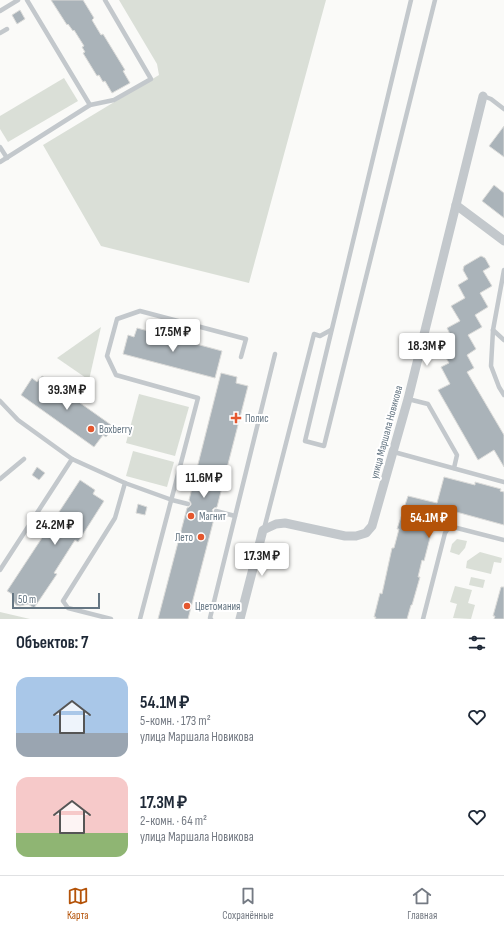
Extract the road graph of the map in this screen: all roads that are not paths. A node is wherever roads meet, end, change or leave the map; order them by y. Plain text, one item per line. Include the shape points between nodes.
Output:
1 (18, 0) edge
2 (27, 0) edge
3 (105, 0) edge
4 (410, 0) edge
5 (435, 0) edge
6 (0, 11) edge
7 (7, 29) dead end
8 (0, 33) edge
9 (483, 96) joint
10 (90, 105) junction
11 (504, 109) edge
12 (0, 146) edge
13 (7, 158) junction
14 (0, 162) edge
15 (456, 206) junction
16 (504, 241) edge
17 (504, 270) edge
18 (331, 330) junction
19 (493, 330) junction
20 (504, 340) edge
21 (275, 354) dead end
22 (241, 357) dead end
23 (504, 384) edge
24 (499, 387) junction
25 (504, 395) edge
26 (408, 399) junction
27 (0, 401) edge
28 (394, 452) junction
29 (24, 460) dead end
30 (72, 460) junction
31 (454, 468) junction
32 (0, 479) edge
33 (504, 482) edge
34 (125, 483) junction
35 (172, 500) junction
36 (188, 504) dead end
37 (216, 511) dead end
38 (235, 516) junction
39 (263, 530) junction
40 (504, 540) edge
41 (0, 570) edge
42 (111, 619) edge
43 (140, 619) edge
44 (211, 619) edge
45 (240, 619) edge
46 (423, 619) edge

1 - 6 lane
2 - 10 lane
3 - 10 lane via 151,79 114,100
4 - 18 lane
5 - 18 lane via 324,446 305,441
7 - 8 lane
9 - 11 lane
9 - 15 street, улица Маршала Новикова
10 - 13 lane
12 - 13 lane
13 - 14 lane
15 - 16 street
15 - 26 street, улица Маршала Новикова
17 - 19 lane
18 - 39 lane via 320,336 314,334
19 - 20 lane
19 - 24 lane via 491,366
21 - 38 lane
22 - 35 lane via 246,339 140,311 117,319 107,356 116,375 198,398
23 - 24 lane
24 - 25 lane
26 - 28 street, улица Маршала Новикова
26 - 31 lane via 428,404 457,455
27 - 30 lane via 18,420
28 - 31 lane
28 - 39 street, улица Маршала Новикова via 372,526 366,533 345,536 285,523
29 - 32 lane
30 - 34 lane
30 - 41 lane
31 - 33 lane
34 - 35 lane
34 - 42 lane via 115,518 63,601 68,608
35 - 36 lane
35 - 43 lane
37 - 38 lane
38 - 44 lane
39 - 45 street
40 - 46 lane via 452,527 448,530 445,533

